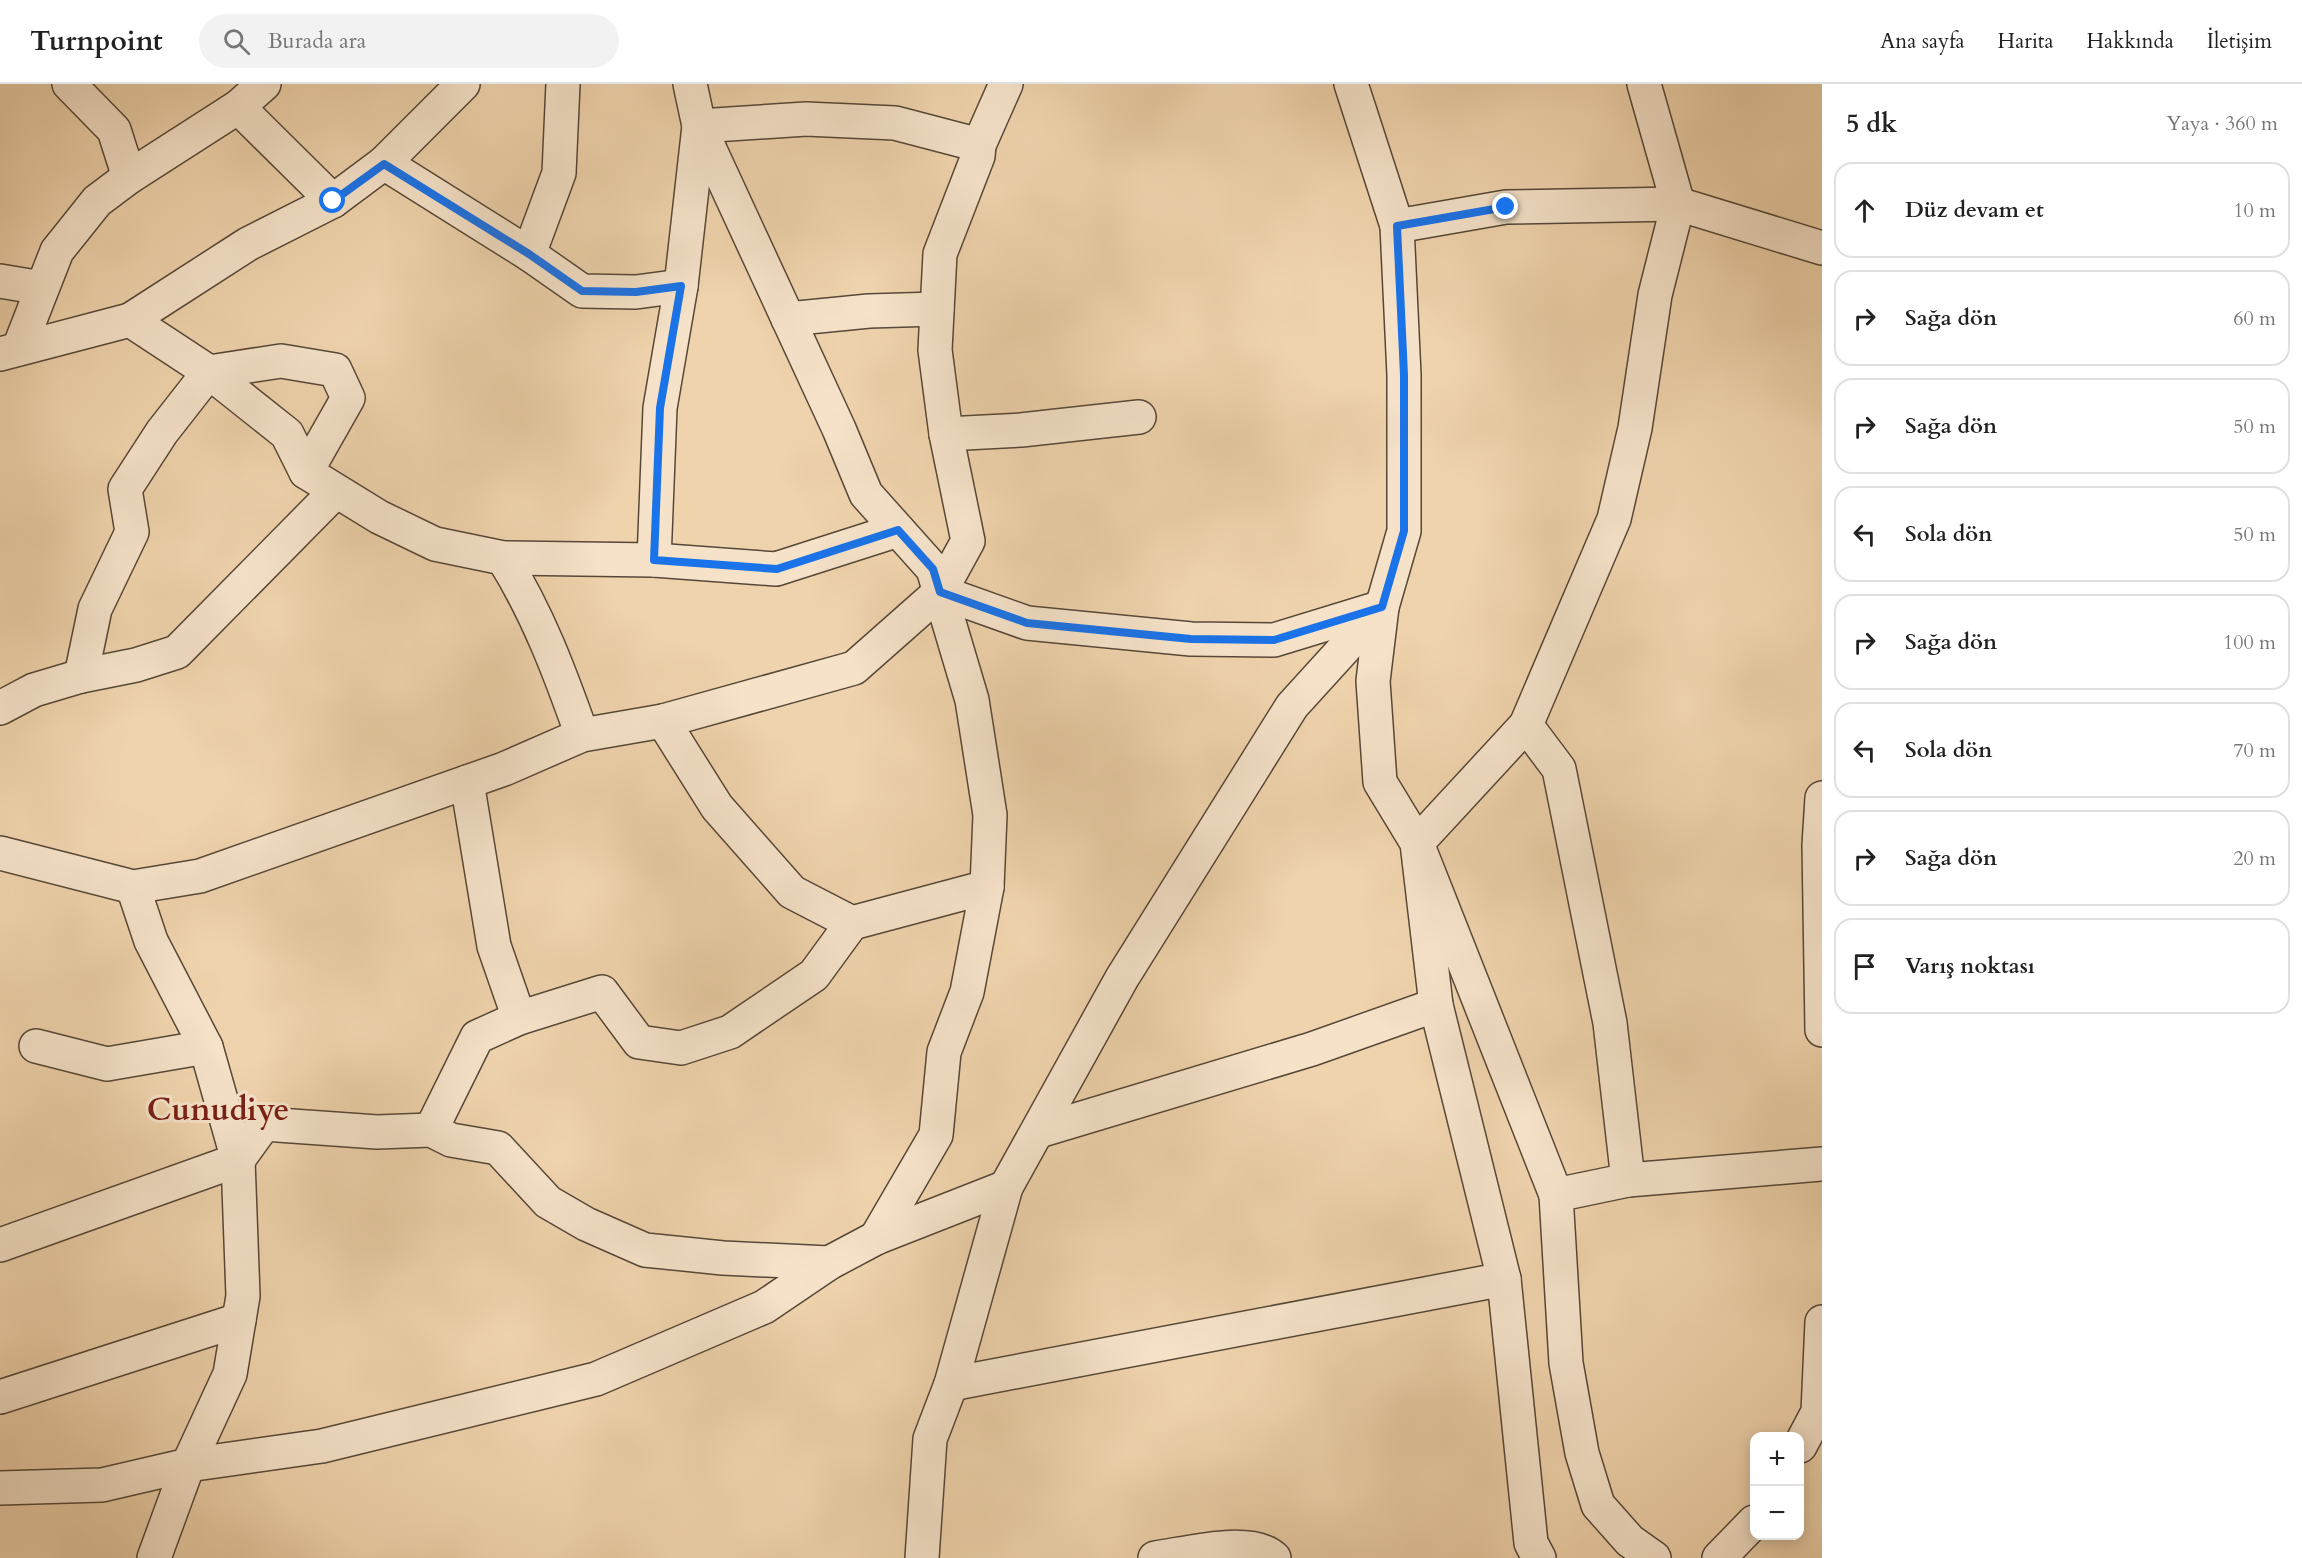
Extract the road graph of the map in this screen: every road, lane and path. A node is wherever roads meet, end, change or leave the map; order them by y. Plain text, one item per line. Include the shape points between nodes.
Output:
1 (69, 84) edge
2 (264, 84) edge
3 (463, 84) edge
4 (563, 84) edge
5 (690, 84) edge
6 (1006, 84) edge
7 (1351, 84) edge
8 (1644, 84) edge
9 (238, 107) junction
10 (699, 126) junction
11 (979, 145) junction
12 (384, 164) junction
13 (129, 177) junction
14 (333, 201) junction
15 (1678, 204) junction
16 (1397, 226) junction
17 (1822, 248) edge
18 (529, 254) junction
19 (0, 281) edge
20 (681, 286) junction
21 (42, 288) junction
22 (938, 309) junction
23 (788, 319) junction
24 (130, 320) junction
25 (10, 351) edge
26 (209, 372) junction
27 (1139, 417) dead end
28 (946, 434) junction
29 (306, 472) junction
30 (335, 492) junction
31 (898, 530) junction
32 (503, 558) junction
33 (654, 560) junction
34 (940, 592) junction
35 (1382, 607) junction
36 (81, 676) junction
37 (0, 708) edge
38 (663, 721) junction
39 (1526, 725) junction
40 (582, 735) junction
41 (466, 782) junction
42 (1822, 798) edge
43 (1417, 843) junction
44 (0, 853) edge
45 (987, 886) junction
46 (133, 887) junction
47 (852, 923) junction
48 (1436, 1005) junction
49 (519, 1018) junction
50 (1822, 1030) edge
51 (36, 1046) dead end
52 (206, 1047) junction
53 (431, 1130) junction
54 (1039, 1131) junction
55 (238, 1160) junction
56 (1822, 1164) edge
57 (1628, 1180) junction
58 (1006, 1187) junction
59 (1556, 1195) junction
60 (876, 1238) junction
61 (0, 1245) edge
62 (829, 1263) junction
63 (1504, 1279) junction
64 (239, 1320) junction
65 (1822, 1322) edge
66 (951, 1384) junction
67 (0, 1397) edge
68 (1804, 1438) edge
69 (188, 1465) junction
70 (0, 1488) edge
71 (1750, 1527) edge
72 (154, 1558) edge
73 (922, 1558) edge
74 (1155, 1558) edge
75 (1274, 1558) edge
76 (1539, 1558) edge
77 (1654, 1558) edge
78 (1719, 1558) edge

1 - 13 street via 114,130
2 - 9 street
3 - 12 street
4 - 18 street via 559,173
5 - 10 street
6 - 11 street
7 - 16 street
8 - 15 street
9 - 13 street
9 - 14 street
10 - 11 street via 806,119 895,123
10 - 20 street
10 - 23 street
11 - 22 street via 940,254
12 - 14 street
12 - 18 street
13 - 21 street via 97,201 57,251
14 - 24 street via 248,243
15 - 16 street via 1506,207
15 - 17 street
15 - 39 street via 1655,295 1635,428 1614,519
16 - 35 street via 1404,375 1404,531
18 - 20 street via 582,291 636,292
19 - 21 street
20 - 33 street via 660,408
21 - 25 street
22 - 23 street
22 - 28 street via 935,350
23 - 31 street via 866,494
24 - 25 street
24 - 26 street
26 - 29 street via 287,434
26 - 29 street via 281,361 335,370 348,398
26 - 36 street via 162,432 125,489 132,532 95,609
27 - 28 street
28 - 34 street via 968,541
29 - 30 street
30 - 32 street via 435,544
30 - 36 street via 177,651 136,665
31 - 33 street via 777,569
31 - 34 street via 933,569
32 - 33 street
32 - 40 street via 527,596
34 - 35 street via 1027,623 1191,639 1274,640
34 - 38 street via 854,668
34 - 45 street via 972,700 990,815
35 - 43 street via 1373,681 1380,782
35 - 54 street via 1292,706 1122,978
36 - 37 street via 34,690
38 - 40 street
38 - 47 street via 717,807 792,892
39 - 43 street
39 - 57 street via 1559,769 1610,1023
40 - 41 street
41 - 46 street via 200,876
41 - 49 street via 494,946
42 - 50 street
43 - 48 street
43 - 59 street
44 - 46 street
45 - 47 street
45 - 60 street via 967,992 944,1052 936,1135
46 - 52 street via 151,941
47 - 49 street via 814,975 730,1032 681,1048 639,1042 602,992
48 - 54 street via 1312,1049
48 - 63 street
49 - 53 street via 477,1037
51 - 52 street via 107,1064
52 - 55 street
53 - 55 street via 377,1132 264,1124
53 - 62 street via 452,1140 498,1148 548,1202 645,1250
54 - 58 street
55 - 61 street
55 - 64 street via 243,1296
56 - 57 street
57 - 59 street
58 - 60 street
58 - 66 street
59 - 77 street via 1566,1364 1582,1453 1598,1505 1630,1540
60 - 62 street
62 - 69 street via 764,1306 596,1379 322,1446
63 - 66 street
63 - 76 street via 1531,1543
64 - 67 street
64 - 69 street via 230,1374
65 - 68 street via 1818,1412
66 - 73 street via 930,1438
69 - 70 street via 102,1485
69 - 72 street
71 - 78 street
74 - 75 street via 1239,1546 1268,1552

